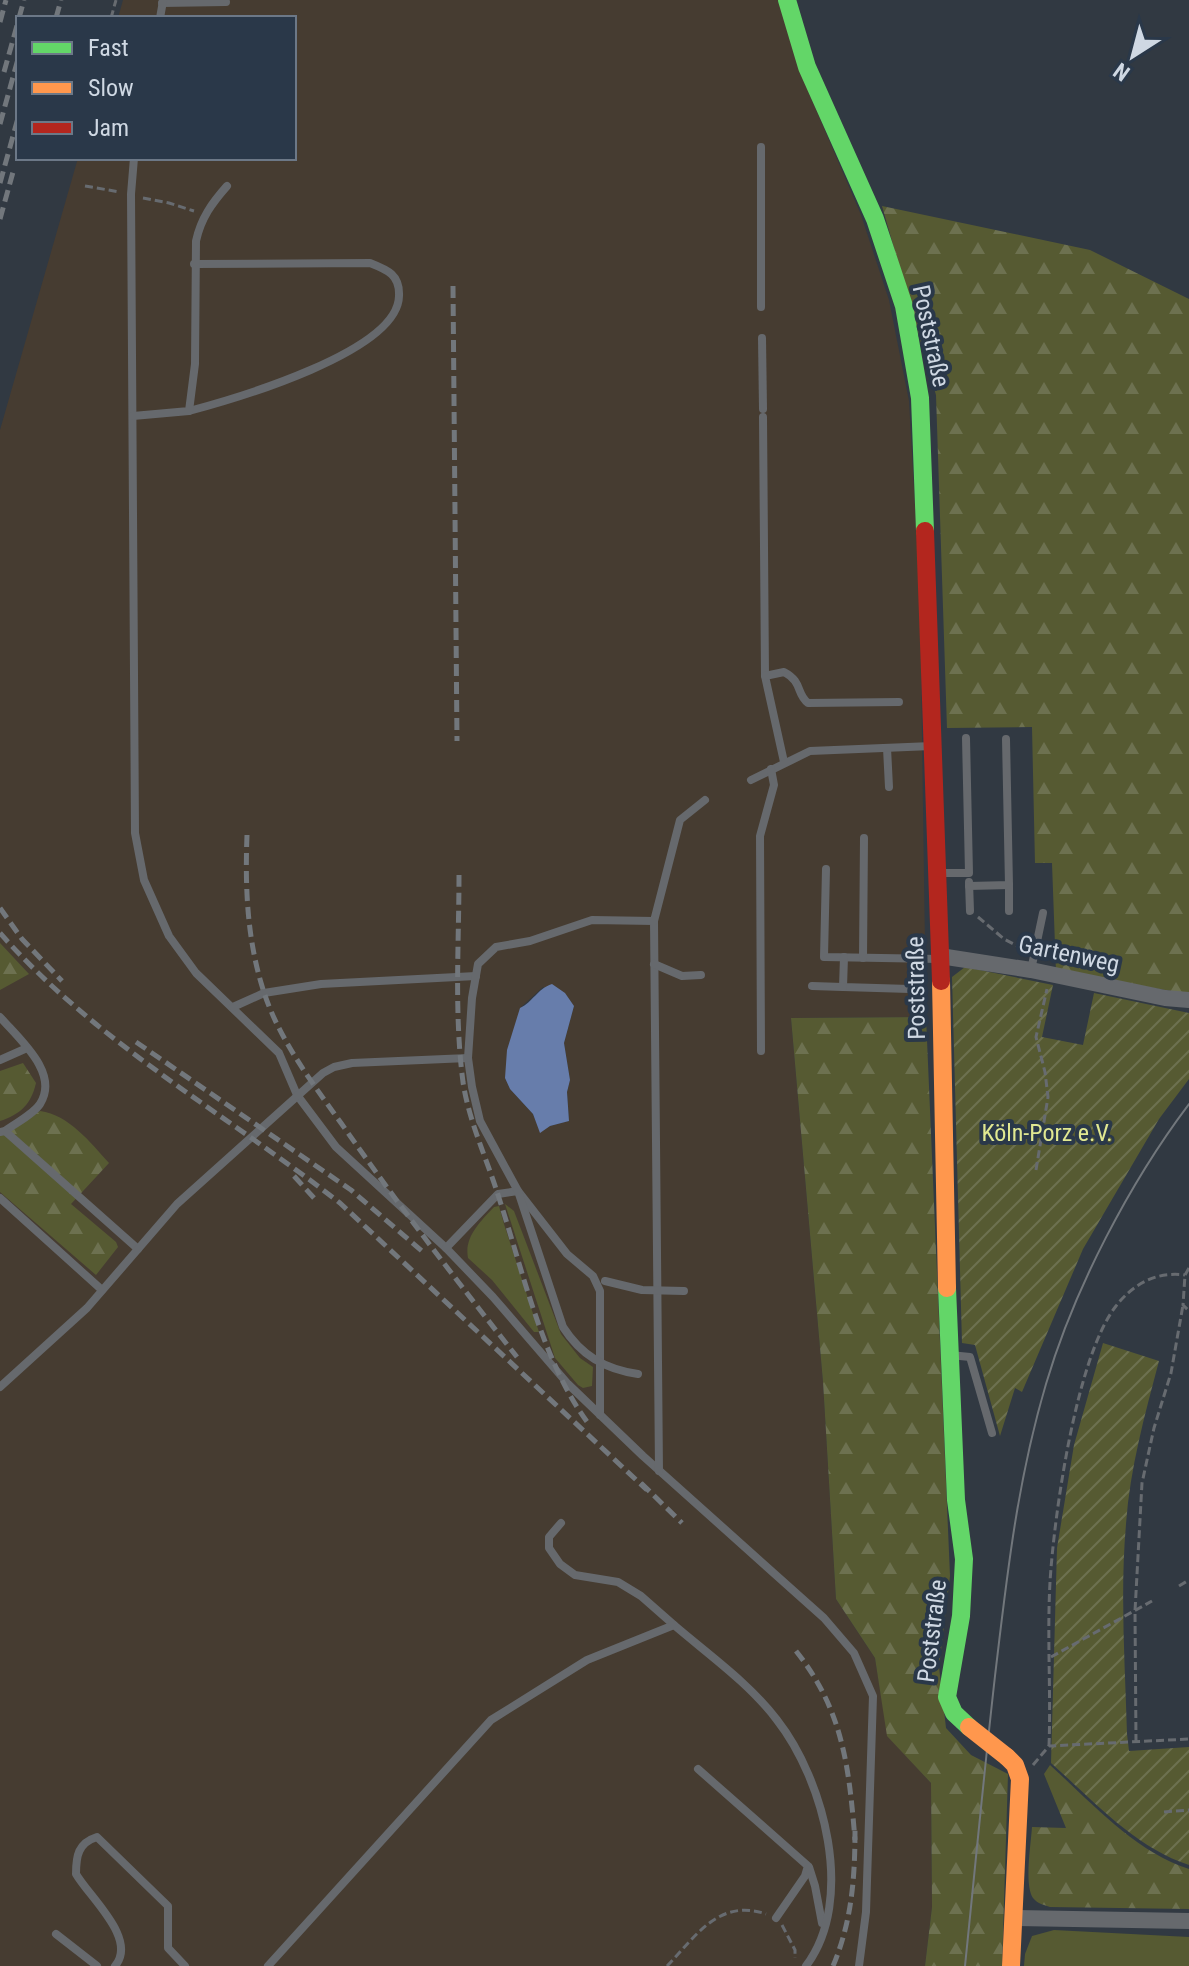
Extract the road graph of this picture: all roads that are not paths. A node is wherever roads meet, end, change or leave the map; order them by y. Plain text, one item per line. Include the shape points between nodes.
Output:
1 (787, 0) edge
2 (163, 2) edge
3 (226, 2) dead end
4 (761, 147) dead end
5 (134, 160) edge
6 (227, 186) dead end
7 (194, 264) junction
8 (761, 307) dead end
9 (762, 338) dead end
10 (189, 411) junction
11 (133, 416) junction
12 (765, 676) junction
13 (899, 702) dead end
14 (966, 738) dead end
15 (1006, 739) dead end
16 (933, 746) junction
17 (887, 748) junction
18 (784, 762) junction
19 (771, 769) junction
20 (751, 780) dead end
21 (889, 787) dead end
22 (705, 800) dead end
23 (864, 838) dead end
24 (826, 869) dead end
25 (937, 873) junction
26 (969, 873) junction
27 (1009, 885) junction
28 (969, 886) junction
29 (970, 911) road end
30 (1009, 911) dead end
31 (1043, 913) dead end
32 (654, 921) junction
33 (844, 957) junction
34 (863, 958) junction
35 (940, 958) junction
36 (1033, 962) junction
37 (654, 964) junction
38 (701, 975) dead end
39 (476, 976) junction
40 (812, 986) dead end
41 (843, 987) junction
42 (910, 989) dead end
43 (1189, 1000) edge
44 (233, 1007) junction
45 (0, 1017) edge
46 (27, 1048) junction
47 (761, 1051) dead end
48 (468, 1058) junction
49 (0, 1060) edge
50 (297, 1095) junction
51 (2, 1132) edge
52 (518, 1191) junction
53 (0, 1198) edge
54 (446, 1248) junction
55 (138, 1249) junction
56 (593, 1276) junction
57 (102, 1290) junction
58 (684, 1291) dead end
59 (949, 1354) junction
60 (638, 1374) dead end
61 (0, 1387) edge
62 (600, 1415) junction
63 (992, 1433) dead end
64 (659, 1471) junction
65 (561, 1523) dead end
66 (674, 1625) junction
67 (698, 1769) dead end
68 (808, 1866) junction
69 (776, 1918) road end
70 (1014, 1918) junction
71 (1189, 1921) edge
72 (824, 1931) junction
73 (56, 1934) dead end
74 (97, 1966) edge
75 (115, 1966) edge
76 (185, 1966) edge
77 (268, 1966) edge
78 (806, 1966) edge
79 (859, 1966) edge
80 (1011, 1966) edge

1 - 16 street, Poststraße via 807,67 875,219 904,306 920,398
2 - 3 lane
4 - 8 lane
5 - 11 lane
6 - 7 lane via 205,215
7 - 10 lane via 195,364
7 - 10 lane via 370,263 391,272 400,285 399,303 371,337 287,382
9 - 12 lane
10 - 11 lane
11 - 44 lane via 135,833 144,880 169,936 196,973
12 - 13 lane via 792,676 808,703
12 - 18 lane
14 - 26 lane
15 - 27 lane
16 - 17 lane
16 - 25 street, Poststraße
17 - 18 lane via 810,751
17 - 21 lane
18 - 19 lane
19 - 20 lane
19 - 47 lane via 774,785 760,836
22 - 32 lane via 680,820
23 - 34 lane
24 - 33 lane via 824,957
25 - 26 lane
25 - 35 street, Poststraße
26 - 28 lane
27 - 28 lane
27 - 30 lane
28 - 29 lane
31 - 36 lane
32 - 37 lane
32 - 39 lane via 592,920 496,947 478,964
33 - 34 lane
33 - 41 lane
34 - 35 lane
35 - 36 street, Gartenweg
35 - 59 street, Poststraße
36 - 43 street, Gartenweg via 1050,974
37 - 38 lane via 682,976
37 - 64 lane
39 - 44 lane via 321,984 264,993
39 - 48 lane
40 - 41 lane
41 - 42 lane
44 - 50 lane via 279,1053
45 - 46 lane
46 - 49 lane
46 - 51 lane via 43,1070 46,1092 39,1107
48 - 50 lane via 352,1063 323,1073
48 - 52 lane via 480,1121
50 - 54 lane via 336,1147
50 - 55 lane via 177,1204
51 - 55 lane
52 - 54 lane via 498,1194
52 - 56 lane via 567,1254
52 - 60 lane via 563,1327 574,1344 610,1368
53 - 57 lane
54 - 62 lane
55 - 57 lane
56 - 58 lane, bridge via 642,1290
56 - 62 lane via 601,1301
57 - 61 lane
59 - 63 lane via 970,1357
59 - 70 street, Poststraße, bridge via 964,1559 947,1697 954,1713 1015,1765 1020,1779
62 - 64 lane
64 - 79 lane via 824,1618 854,1653 873,1696 866,1912
65 - 66 lane via 549,1537 549,1548 560,1564 575,1575 618,1582
66 - 72 lane via 742,1682 777,1719 802,1757 830,1845 833,1873
66 - 77 lane via 587,1660 491,1720
67 - 68 lane
68 - 69 lane
68 - 72 lane
70 - 71 street
70 - 80 street
72 - 78 lane
73 - 74 lane
75 - 76 lane via 123,1944 76,1874 79,1850 97,1837 168,1906 168,1948

